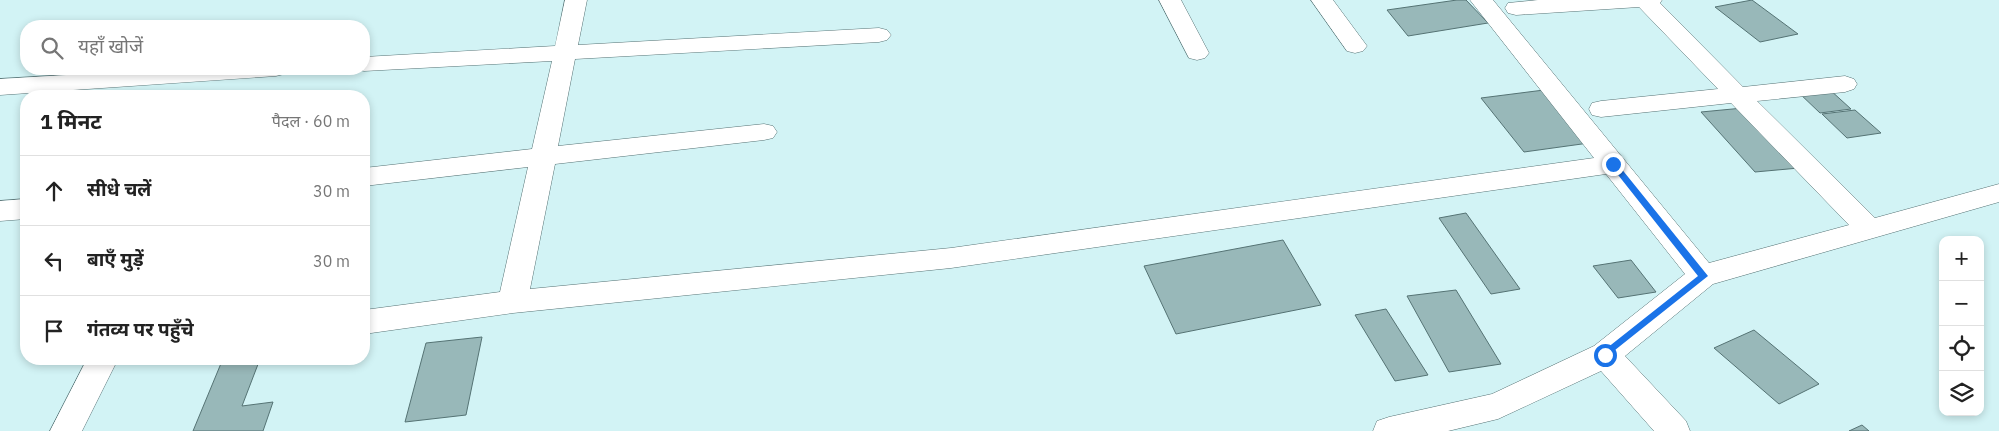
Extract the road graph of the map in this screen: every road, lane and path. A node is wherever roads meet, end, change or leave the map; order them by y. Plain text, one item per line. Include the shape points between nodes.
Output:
1 (576, 0) edge
2 (1170, 0) edge
3 (1322, 0) edge
4 (1481, 0) edge
5 (1651, 0) edge
6 (1645, 1) edge
7 (1516, 8) dead end
8 (879, 35) dead end
9 (1355, 46) dead end
10 (564, 52) junction
11 (1197, 53) dead end
12 (370, 64) edge
13 (184, 75) edge
14 (1845, 84) dead end
15 (0, 87) edge
16 (1738, 96) junction
17 (1601, 109) dead end
18 (764, 132) dead end
19 (543, 156) junction
20 (1613, 164) junction
21 (370, 175) edge
22 (1999, 193) edge
23 (20, 209) edge
24 (0, 211) edge
25 (1869, 229) junction
26 (1704, 276) junction
27 (513, 302) junction
28 (370, 321) edge
29 (1605, 355) junction
30 (99, 365) edge
31 (66, 431) edge
32 (1389, 431) edge
33 (1674, 431) edge

1 - 10 street
2 - 11 street
3 - 9 street
4 - 20 street
5 - 6 street
6 - 7 street
6 - 16 street
8 - 10 street
10 - 12 street
10 - 19 street
13 - 15 street
14 - 16 street
16 - 17 street
16 - 25 street
18 - 19 street
19 - 21 street
19 - 27 street
20 - 26 street
20 - 27 street via 951,258
22 - 25 street
23 - 24 street
25 - 26 street
26 - 29 street
27 - 28 street
29 - 32 street via 1498,406
29 - 33 street
30 - 31 street

